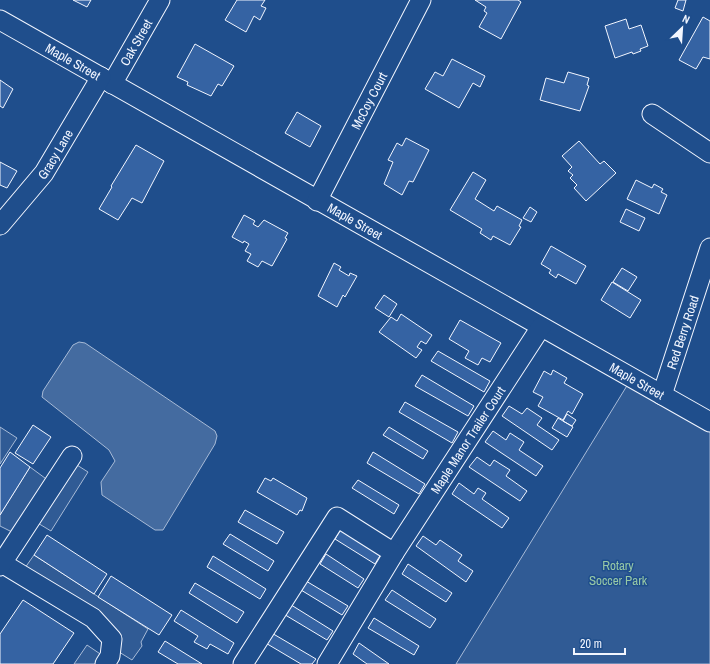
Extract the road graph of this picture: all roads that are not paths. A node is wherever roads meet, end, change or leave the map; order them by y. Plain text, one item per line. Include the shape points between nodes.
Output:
1 (160, 0) edge
2 (421, 0) edge
3 (0, 20) edge
4 (106, 81) junction
5 (652, 114) dead end
6 (710, 153) edge
7 (317, 201) junction
8 (0, 225) edge
9 (710, 248) edge
10 (541, 327) junction
11 (662, 394) junction
12 (710, 422) edge
13 (72, 456) dead end
14 (394, 552) junction
15 (1, 564) edge
16 (105, 664) edge
17 (244, 664) edge
18 (327, 664) edge

1 - 4 street, Oak Street
2 - 7 street, McCoy Court
3 - 4 street, Maple Street
4 - 7 street, Maple Street
4 - 8 street, Gracy Lane via 44,173
5 - 6 street
7 - 10 street, Maple Street
9 - 11 street, Red Berry Road
10 - 11 street, Maple Street
10 - 14 street, Maple Manor Trailer Court
11 - 12 street, Maple Street
13 - 15 street
14 - 17 street via 337,517
14 - 18 street, Maple Manor Trailer Court
15 - 16 street via 92,618 112,639 110,656

